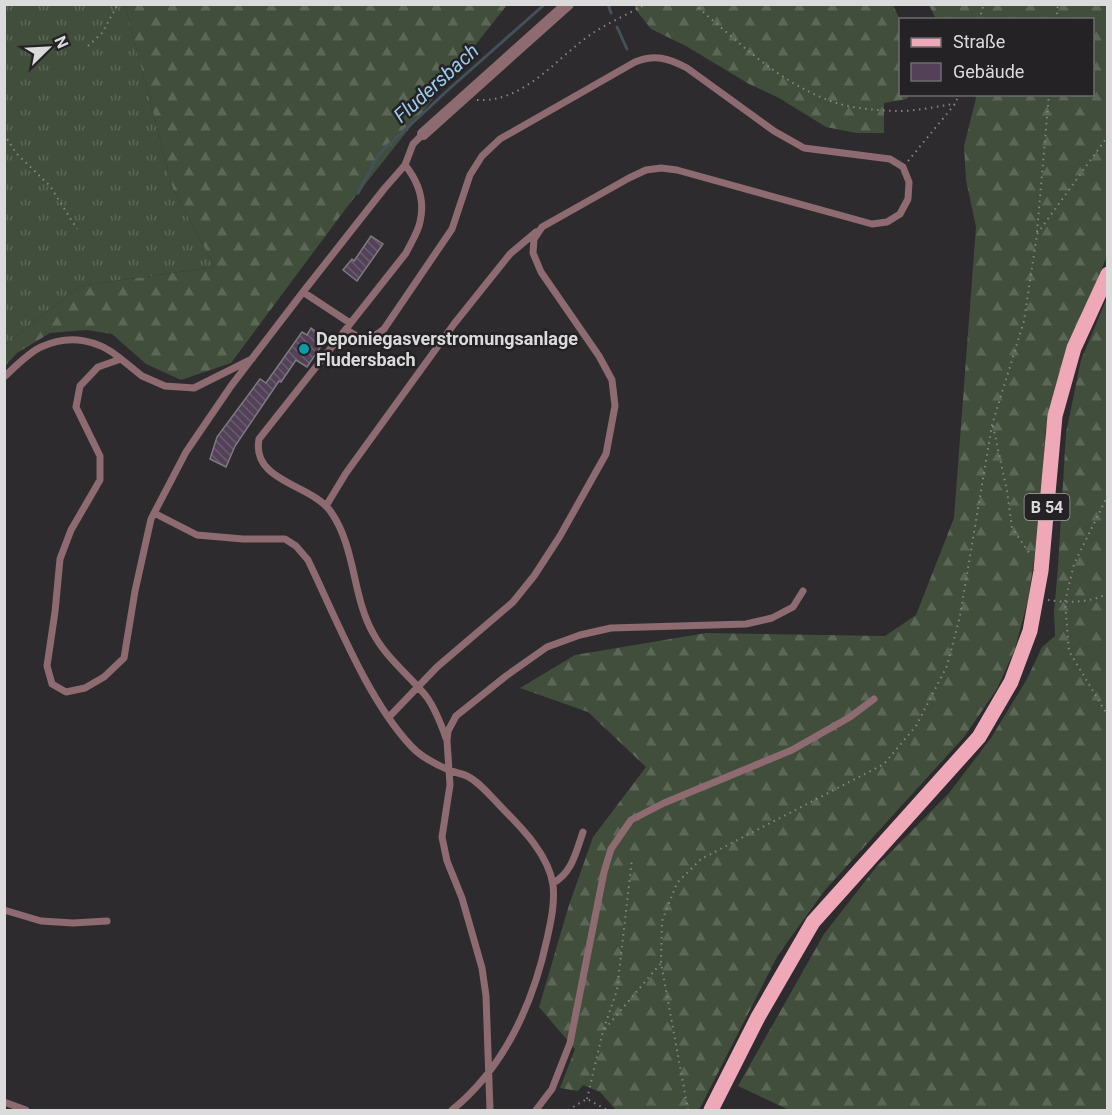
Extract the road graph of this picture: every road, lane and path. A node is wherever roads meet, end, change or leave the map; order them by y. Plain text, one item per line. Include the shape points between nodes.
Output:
1 (118, 4) edge
2 (568, 4) edge
3 (646, 4) edge
4 (694, 4) edge
5 (88, 46) dead end
6 (958, 96) edge
7 (1049, 96) edge
8 (460, 100) junction
9 (955, 104) junction
10 (4, 134) edge
11 (423, 134) joint
12 (1107, 136) edge
13 (905, 164) junction
14 (405, 165) junction
15 (542, 227) junction
16 (77, 229) dead end
17 (1037, 234) junction
18 (1107, 274) edge
19 (303, 292) junction
20 (348, 326) junction
21 (121, 359) junction
22 (252, 359) junction
23 (4, 377) edge
24 (992, 425) junction
25 (1107, 495) edge
26 (326, 506) junction
27 (154, 513) junction
28 (1030, 554) dead end
29 (802, 591) dead end
30 (1107, 593) edge
31 (1037, 597) junction
32 (1065, 602) junction
33 (417, 685) junction
34 (874, 699) dead end
35 (1107, 716) edge
36 (389, 717) junction
37 (447, 739) junction
38 (449, 770) junction
39 (583, 832) dead end
40 (632, 859) dead end
41 (553, 884) junction
42 (4, 910) edge
43 (107, 921) dead end
44 (661, 963) junction
45 (603, 1031) junction
46 (488, 1074) junction
47 (587, 1099) junction
48 (4, 1102) edge
49 (26, 1110) edge
50 (452, 1110) edge
51 (490, 1110) edge
52 (536, 1110) edge
53 (568, 1110) edge
54 (607, 1110) edge
55 (688, 1110) edge
56 (711, 1110) edge

1 - 5 path via 102,33
2 - 8 street
3 - 8 path via 595,32 526,86 493,101
4 - 9 path via 770,67 829,101 902,111
6 - 9 path
7 - 17 path
8 - 11 street
9 - 13 path
10 - 16 path via 16,153 50,186
11 - 14 lane via 413,144
12 - 17 path
13 - 15 lane via 908,199 900,214 887,222 872,224 661,168 629,178
13 - 20 lane via 804,148 687,68 648,57 500,139 470,175 452,229 384,329 366,339 357,338
14 - 19 lane
14 - 20 lane via 421,194 420,222 406,252
15 - 26 lane via 510,254 487,282 346,473
15 - 33 lane via 534,239 533,253 541,273 600,356 612,380 615,406 606,454 560,536 513,602
17 - 24 path via 1024,321
18 - 31 main road, B 54 via 1074,348 1055,416
19 - 20 lane
19 - 22 lane
20 - 26 lane via 259,439 257,450 266,469
21 - 22 lane via 142,376 165,386 194,388
21 - 23 lane via 111,350 88,341 65,339 39,347
21 - 27 lane via 98,367 80,386 76,407 100,456 100,480 71,530 60,559 47,666 52,684 66,692 85,688 104,677 124,658
22 - 27 lane via 186,452
24 - 28 path via 1012,528
24 - 44 path via 960,616 947,666 916,726 884,764 701,859 677,883 662,921
25 - 32 path via 1074,564
26 - 33 lane via 348,549 372,632 382,649
27 - 36 lane via 197,535 285,539 296,546 308,560 356,660
29 - 37 lane via 793,607 772,618 746,624 611,628 547,647 470,703 456,716
30 - 32 path via 1100,598
31 - 32 path
31 - 56 main road, B 54 via 1030,631 1011,682 979,737 813,922 758,1017
32 - 35 path via 1069,651
33 - 36 lane
33 - 37 lane
34 - 52 lane via 792,750 631,820 611,849 604,872 570,1043 552,1089
36 - 38 lane via 412,748
37 - 38 lane
38 - 41 lane via 468,776 505,811 534,844
38 - 46 lane via 442,837 482,968
39 - 41 lane via 573,861 563,878
40 - 45 path via 617,990
41 - 46 lane via 553,911 533,988 505,1050
42 - 43 lane via 41,921
44 - 45 path
44 - 55 path
45 - 47 path
46 - 50 lane
46 - 51 lane
47 - 53 path
47 - 54 path
48 - 49 lane

